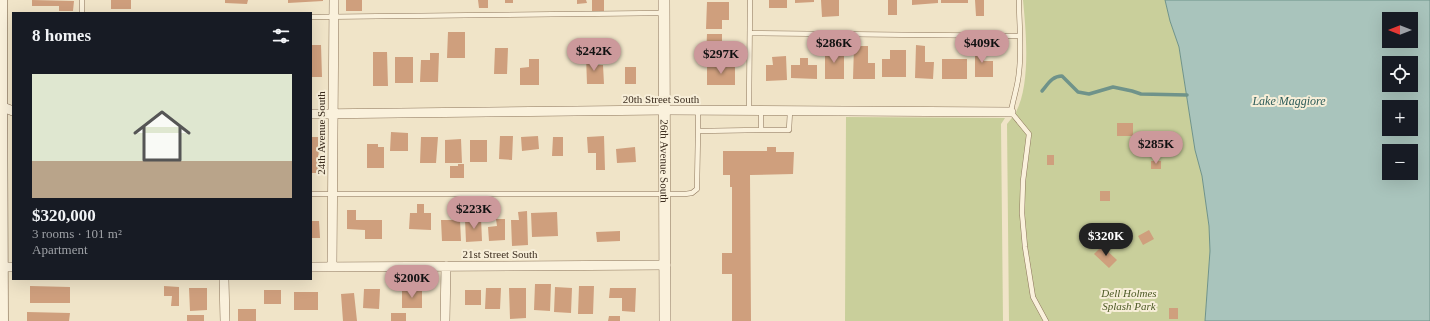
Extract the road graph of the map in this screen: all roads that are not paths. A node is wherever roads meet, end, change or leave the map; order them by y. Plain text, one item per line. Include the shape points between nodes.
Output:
1 (1, 0) edge
2 (82, 0) edge
3 (334, 0) edge
4 (664, 0) edge
5 (750, 0) edge
6 (1019, 0) edge
7 (82, 12) edge
8 (664, 13) junction
9 (312, 17) edge
10 (334, 17) junction
11 (0, 29) edge
12 (750, 33) junction
13 (1019, 36) junction
14 (1, 106) edge
15 (665, 110) junction
16 (698, 110) junction
17 (12, 111) edge
18 (749, 111) junction
19 (761, 111) junction
20 (790, 111) junction
21 (1011, 112) junction
22 (312, 114) edge
23 (334, 114) junction
24 (761, 130) junction
25 (698, 131) junction
26 (312, 194) edge
27 (333, 194) junction
28 (664, 195) junction
29 (1, 230) edge
30 (666, 265) junction
31 (446, 266) junction
32 (7, 267) edge
33 (312, 267) edge
34 (332, 267) junction
35 (224, 280) edge
36 (2, 321) edge
37 (225, 321) edge
38 (445, 321) edge
39 (665, 321) edge
40 (1046, 321) edge

1 - 11 main road
2 - 7 lane
3 - 10 street, 24th Avenue South
4 - 8 street, 26th Avenue South
5 - 12 lane
6 - 13 lane
8 - 10 lane
8 - 15 street, 26th Avenue South
9 - 10 lane
10 - 23 street, 24th Avenue South
11 - 14 main road
12 - 13 lane
12 - 18 lane
13 - 21 lane via 1019,71
14 - 17 street
14 - 29 main road
15 - 16 street, 20th Street South
15 - 23 street, 20th Street South
15 - 28 street, 26th Avenue South
16 - 18 street, 20th Street South
16 - 25 lane
18 - 19 street, 20th Street South
19 - 20 street, 20th Street South
19 - 24 lane
20 - 21 street, 20th Street South
20 - 24 lane via 789,130
21 - 40 lane via 1029,134 1023,181 1025,247 1033,297
22 - 23 street, 20th Street South
23 - 27 street, 24th Avenue South
24 - 25 lane
25 - 28 lane via 697,189 692,193
26 - 27 lane
27 - 28 lane
27 - 34 street, 24th Avenue South
28 - 30 street, 26th Avenue South
29 - 32 main road
30 - 31 street, 21st Street South
30 - 39 street, 26th Avenue South
31 - 34 street, 21st Street South
31 - 38 street
32 - 36 main road
33 - 34 street, 21st Street South
35 - 37 street

